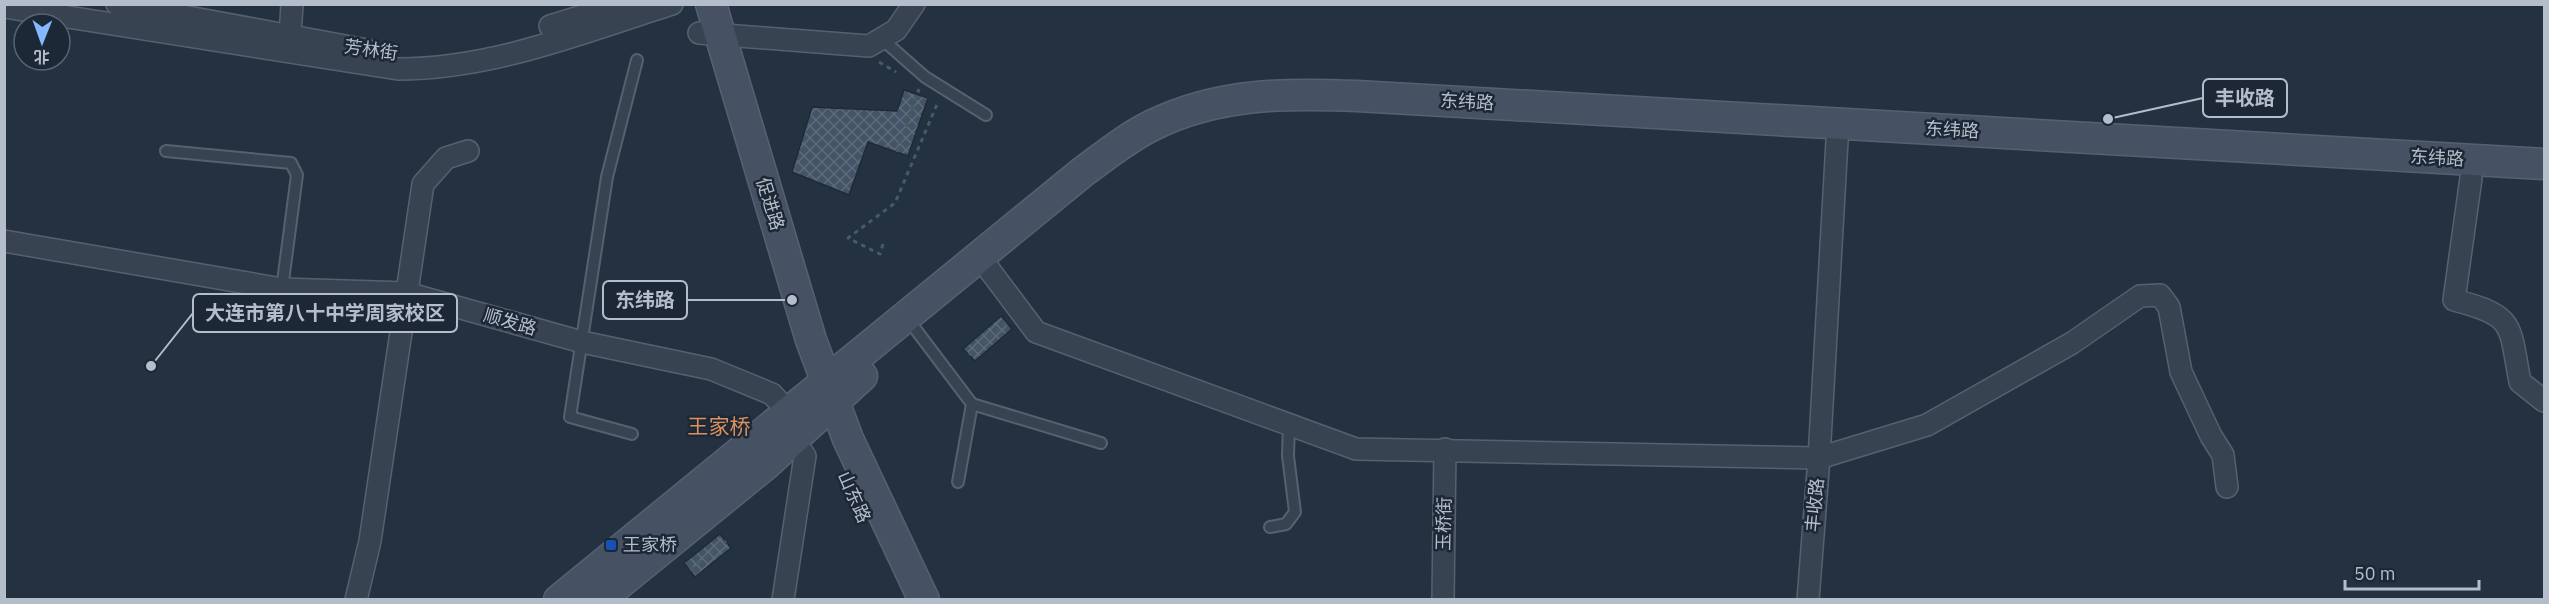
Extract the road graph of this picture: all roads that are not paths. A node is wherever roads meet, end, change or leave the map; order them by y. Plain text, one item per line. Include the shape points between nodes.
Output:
1 (117, 4) edge
2 (292, 4) edge
3 (621, 4) edge
4 (672, 4) edge
5 (691, 4) edge
6 (711, 4) edge
7 (914, 4) edge
8 (4, 7) edge
9 (710, 33) junction
10 (290, 37) junction
11 (883, 40) junction
12 (637, 60) dead end
13 (986, 115) dead end
14 (1838, 132) junction
15 (166, 151) dead end
16 (468, 151) dead end
17 (2544, 164) edge
18 (2471, 178) junction
19 (2544, 182) edge
20 (4, 241) edge
21 (985, 263) junction
22 (282, 289) junction
23 (407, 293) junction
24 (911, 323) junction
25 (582, 342) junction
26 (823, 397) junction
27 (2544, 400) edge
28 (972, 404) junction
29 (1289, 424) junction
30 (790, 426) junction
31 (632, 434) dead end
32 (1101, 443) dead end
33 (1445, 450) junction
34 (1819, 458) junction
35 (958, 482) dead end
36 (2227, 488) dead end
37 (1270, 527) dead end
38 (356, 600) edge
39 (559, 600) edge
40 (599, 600) edge
41 (783, 600) edge
42 (902, 600) edge
43 (924, 600) edge
44 (1443, 600) edge
45 (1808, 600) edge

1 - 10 street, 芳林街
2 - 10 street
3 - 10 street, 芳林街 via 489,45 433,55 396,55
4 - 8 street via 490,60 433,69 398,69
5 - 9 main road, 促进路
6 - 9 main road, 促进路
7 - 11 street via 896,30
9 - 11 street via 851,46 870,46
9 - 26 main road, 促进路 via 794,345
11 - 13 lane via 926,77
12 - 25 lane via 607,177
14 - 17 main road, 东纬路
14 - 18 main road, 东纬路
14 - 21 main road, 东纬路 via 1356,113 1262,113 1224,118 1160,142 1125,162
14 - 34 street, 丰收路
15 - 22 lane via 291,163 297,175
16 - 23 street via 446,158 423,184
18 - 19 main road, 东纬路
18 - 27 street via 2454,300 2501,316 2511,334 2520,382
20 - 22 street, 顺发路
21 - 24 main road, 东纬路
21 - 29 street via 1036,332
22 - 23 street, 顺发路
23 - 25 street, 顺发路
23 - 38 street via 370,542
24 - 26 main road, 东纬路
24 - 28 lane
25 - 30 street, 顺发路 via 711,369 772,393
25 - 31 lane via 570,417
26 - 30 main road, 东纬路
26 - 42 main road, 山东路 via 834,454
26 - 43 main road, 山东路 via 858,460
28 - 32 lane
28 - 35 lane
29 - 33 street via 1356,449
29 - 37 lane via 1288,456 1295,512 1286,524
30 - 39 main road, 东纬路
30 - 40 main road, 东纬路
30 - 41 street via 805,456
33 - 34 street
33 - 44 street, 玉桥街
34 - 36 street via 1927,425 2072,343 2140,296 2160,296 2169,307 2181,372 2223,455
34 - 45 street, 丰收路

